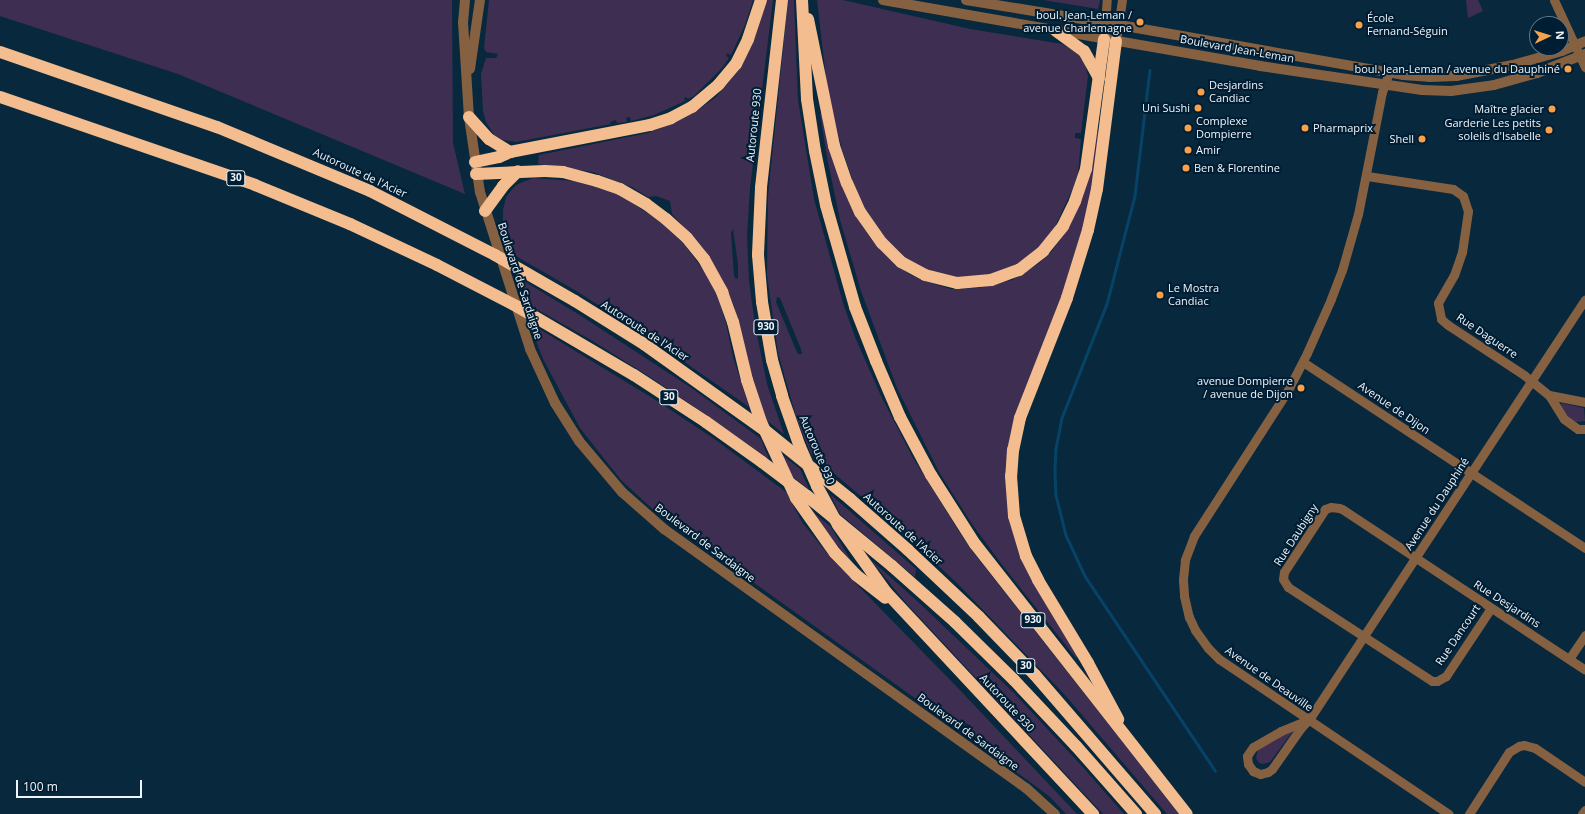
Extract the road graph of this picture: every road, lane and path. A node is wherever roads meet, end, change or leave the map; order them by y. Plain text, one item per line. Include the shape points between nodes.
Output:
1 (465, 0) edge
2 (480, 0) edge
3 (761, 0) edge
4 (782, 0) edge
5 (803, 0) edge
6 (883, 0) edge
7 (966, 0) edge
8 (1107, 0) edge
9 (1122, 0) edge
10 (1554, 0) edge
11 (1104, 23) junction
12 (1118, 25) junction
13 (1056, 31) junction
14 (1104, 39) junction
15 (1116, 41) junction
16 (1581, 43) edge
17 (0, 52) edge
18 (1583, 55) edge
19 (1585, 67) edge
20 (1389, 72) junction
21 (1099, 78) junction
22 (1385, 85) junction
23 (467, 87) junction
24 (0, 97) edge
25 (469, 118) junction
26 (510, 152) junction
27 (476, 168) junction
28 (518, 171) junction
29 (1367, 176) junction
30 (485, 211) junction
31 (1585, 300) edge
32 (1303, 362) junction
33 (1531, 382) junction
34 (1549, 395) junction
35 (1585, 402) edge
36 (1585, 429) edge
37 (1472, 473) junction
38 (1585, 548) edge
39 (1416, 558) junction
40 (1491, 608) junction
41 (908, 617) junction
42 (1585, 635) edge
43 (1364, 637) junction
44 (1569, 659) junction
45 (1585, 670) edge
46 (1308, 720) junction
47 (1135, 750) junction
48 (1585, 782) edge
49 (1585, 810) edge
50 (1054, 814) edge
51 (1094, 814) edge
52 (1136, 814) edge
53 (1155, 814) edge
54 (1187, 814) edge
55 (1449, 814) edge
56 (1469, 814) edge
57 (1582, 814) edge

1 - 23 street, Boulevard de Sardaigne via 463,22
2 - 23 street, Boulevard de Sardaigne
3 - 26 highway via 736,64 719,84 692,107 642,127
4 - 41 highway, Autoroute 930 / 930 via 762,174 759,224 760,278 769,347 789,419 824,500 864,563
5 - 21 highway via 833,141 853,198 872,232 891,253 918,272 939,280 967,283 996,279 1025,267 1052,242 1069,214 1084,176
5 - 47 highway, 930 via 808,99 824,199 855,306 890,394 925,466 972,539
6 - 13 street, Boulevard Jean-Leman
7 - 11 street, Boulevard Jean-Leman
8 - 11 street
9 - 12 street
10 - 16 street
11 - 12 street, Boulevard Jean-Leman
11 - 14 street
12 - 15 street
12 - 20 street, Boulevard Jean-Leman
13 - 14 street, Boulevard Jean-Leman
13 - 21 highway via 1084,51
14 - 15 street, Boulevard Jean-Leman
14 - 21 highway
15 - 22 street, Boulevard Jean-Leman
15 - 47 highway via 1098,189 1065,303 1020,418 1013,450 1011,486 1016,525 1032,569 1088,663
16 - 18 street
16 - 20 street, Boulevard Jean-Leman via 1521,63 1456,76 1429,77
17 - 53 highway, Autoroute de l'Acier / 30 via 243,137 370,191 481,246 628,334 735,408 807,463 885,529 1022,661 1064,706
18 - 19 street
18 - 22 street, Boulevard Jean-Leman via 1537,73 1476,88 1435,91
20 - 22 street, Avenue de Deauville
22 - 29 street, Avenue de Deauville
23 - 25 street, Boulevard de Sardaigne
24 - 52 highway, 30 via 276,193 388,241 539,318 652,387 762,462 836,519 912,584 1040,706
25 - 26 highway via 489,139
25 - 27 street, Boulevard de Sardaigne
26 - 27 highway
27 - 28 highway
27 - 30 street, Boulevard de Sardaigne
28 - 30 highway via 503,186
28 - 41 highway via 563,172 609,185 654,209 687,238 706,263 722,292 761,422 796,498 820,534 850,569
29 - 32 street, Avenue de Deauville via 1342,270
29 - 33 street, Rue Daguerre via 1453,189 1463,196 1468,211 1462,252 1454,275 1440,299 1440,315 1448,325
30 - 50 street, Boulevard de Sardaigne via 522,328 541,376 576,437 622,492 673,536 1026,788
31 - 33 street, Avenue du Dauphiné
32 - 37 street, Avenue de Dijon
32 - 46 street, Avenue de Deauville via 1268,422 1198,529 1188,548 1183,580 1189,617 1208,648 1226,664
33 - 34 street, Rue Daguerre
33 - 37 street, Avenue du Dauphiné
34 - 35 street
34 - 36 street via 1564,419 1578,429
37 - 38 street
37 - 39 street, Avenue du Dauphiné
39 - 40 street, Rue Desjardins
39 - 43 street, Avenue du Dauphiné
39 - 43 street, Rue Daubigny via 1342,509 1331,507 1325,510 1285,569 1283,579 1288,587
40 - 43 street, Rue Dancourt via 1446,676 1437,681 1424,677
40 - 44 street, Rue Desjardins
41 - 51 highway, Autoroute 930 / 930
42 - 44 street
43 - 46 street, Avenue du Dauphiné
44 - 45 street, Rue Desjardins
46 - 46 street, Avenue du Dauphiné via 1281,731 1253,747 1247,756 1252,771 1260,774 1272,769
46 - 55 street, Avenue de Deauville
47 - 54 highway, 930
48 - 56 street via 1535,748 1519,746 1509,752
49 - 57 street

